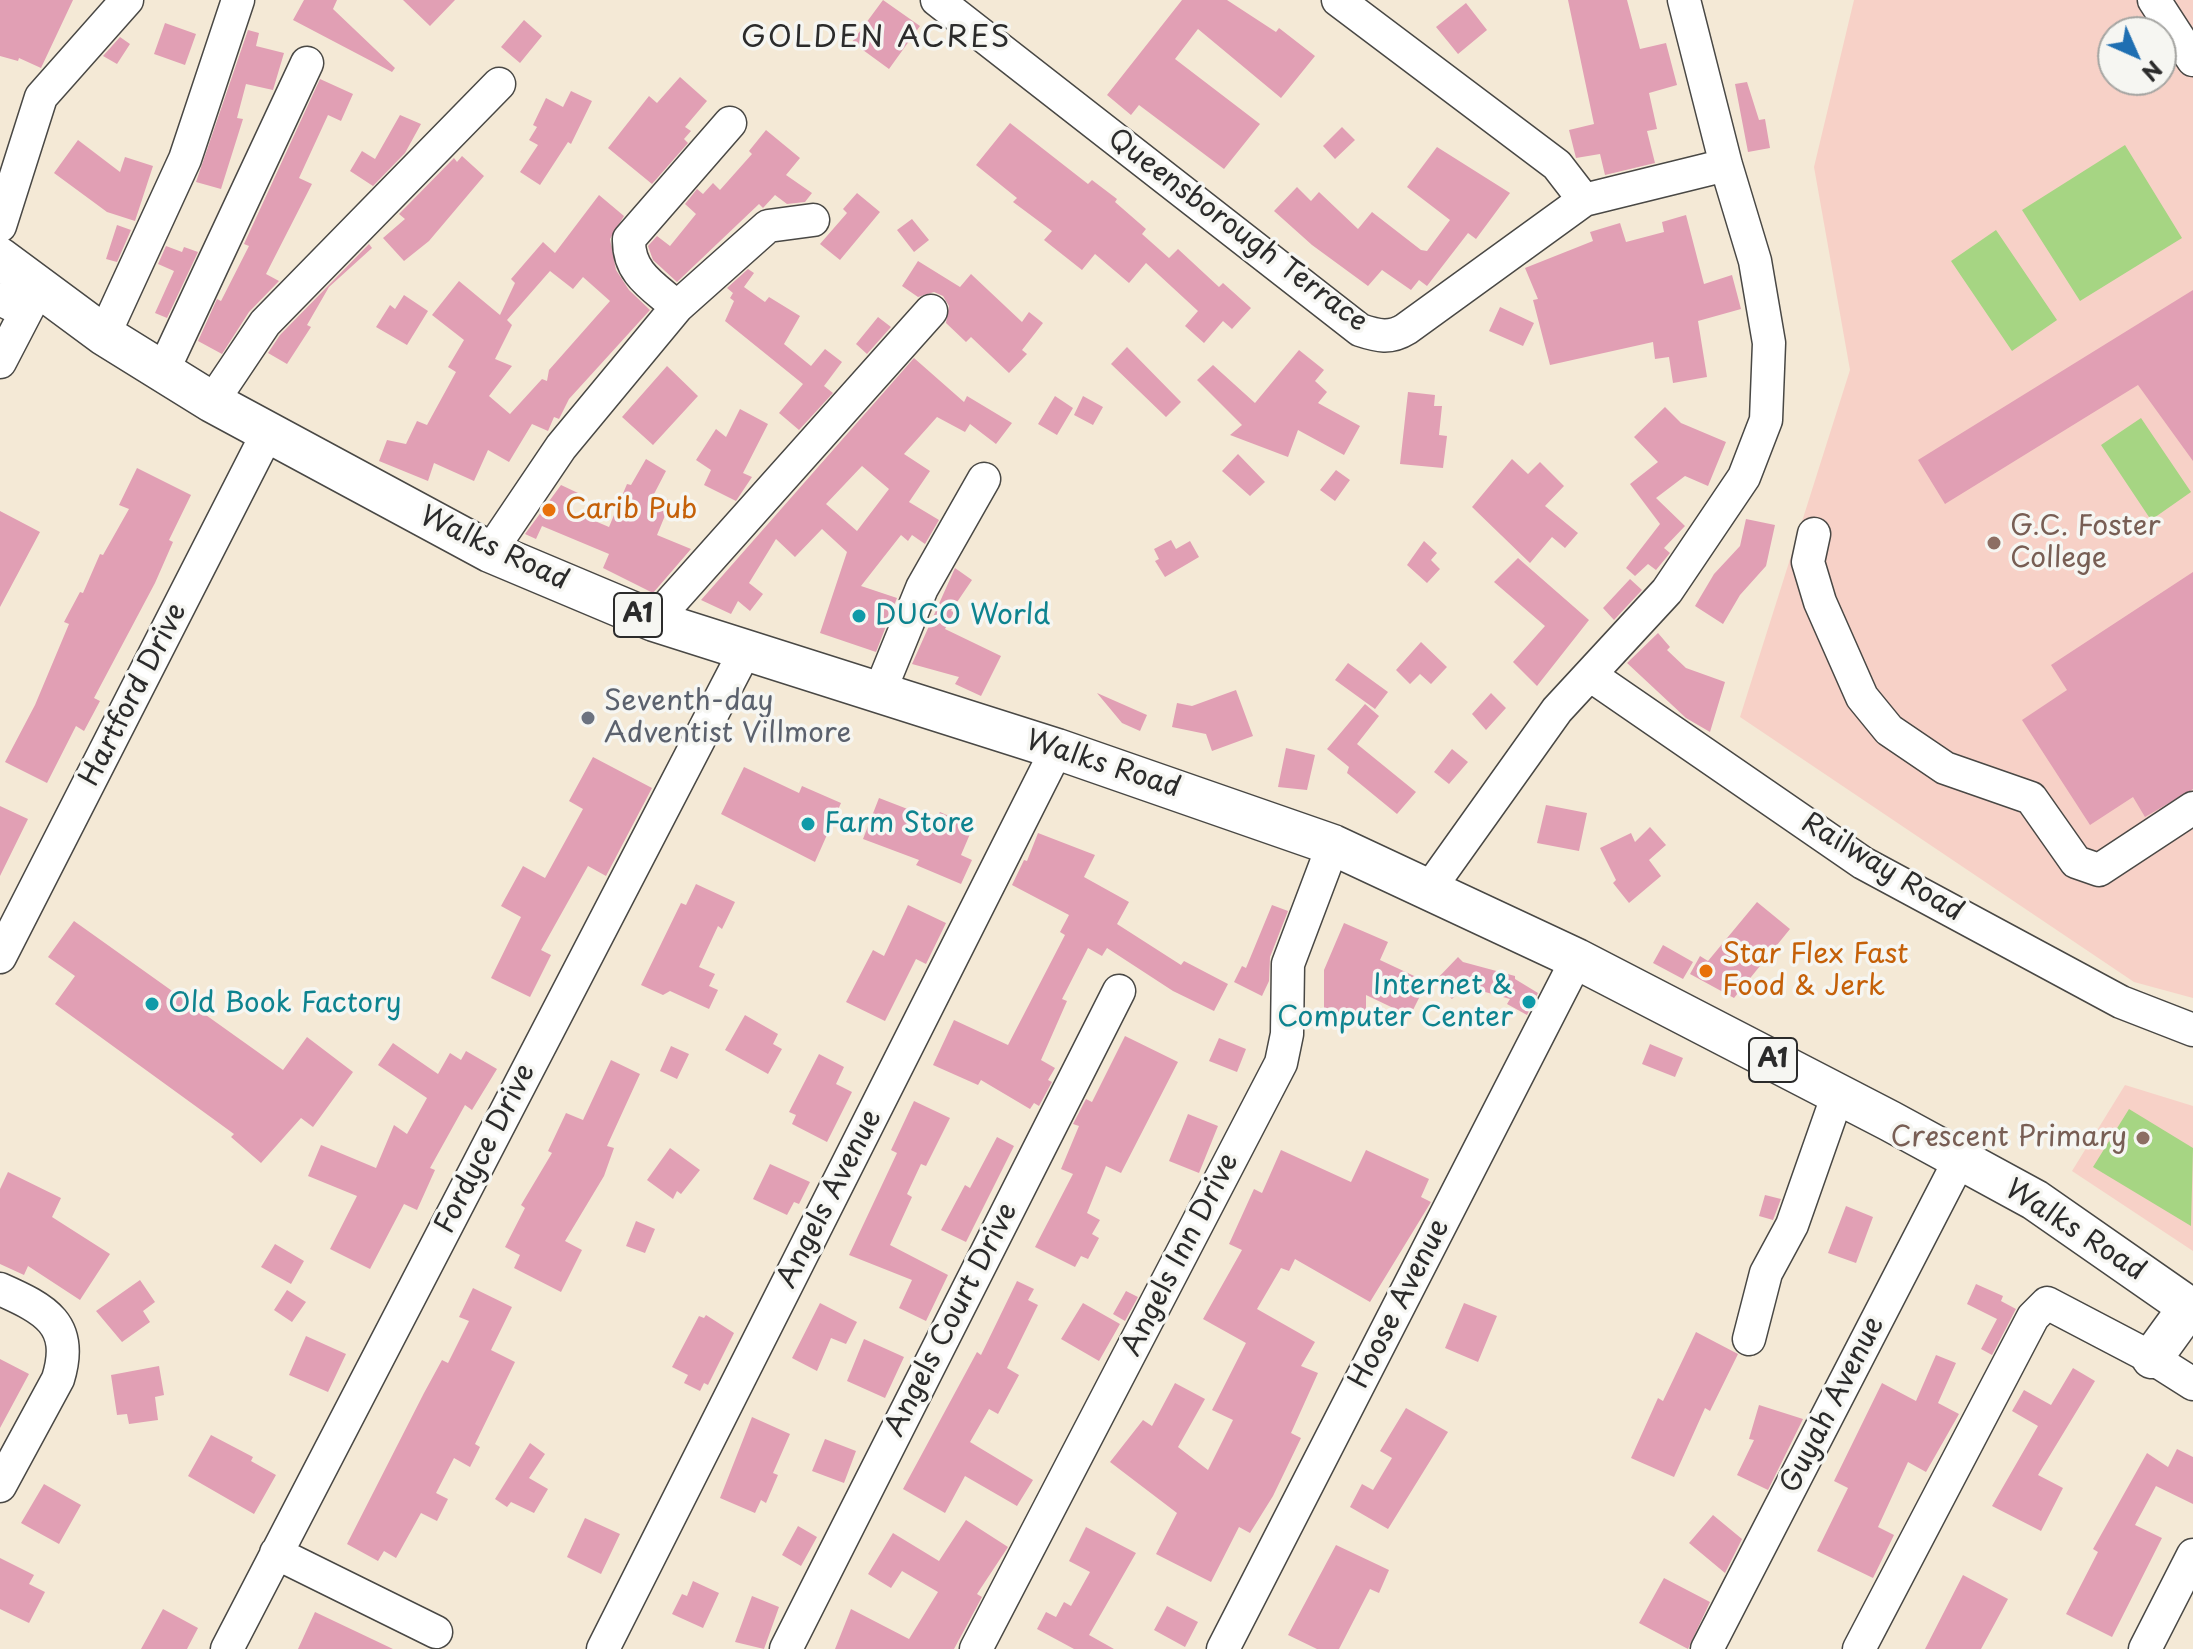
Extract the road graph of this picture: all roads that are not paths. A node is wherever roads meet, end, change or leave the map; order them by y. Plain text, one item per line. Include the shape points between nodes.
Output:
1 (127, 0) edge
2 (238, 0) edge
3 (937, 0) edge
4 (1338, 0) edge
5 (1684, 0) edge
6 (2154, 0) edge
7 (1381, 14) edge
8 (2193, 60) edge
9 (307, 63) dead end
10 (499, 84) dead end
11 (730, 123) dead end
12 (1726, 165) junction
13 (1584, 200) junction
14 (813, 220) dead end
15 (0, 226) edge
16 (0, 258) edge
17 (21, 299) edge
18 (677, 307) junction
19 (931, 311) dead end
20 (104, 335) junction
21 (0, 362) edge
22 (163, 371) junction
23 (212, 402) junction
24 (267, 434) junction
25 (984, 479) dead end
26 (1814, 534) dead end
27 (490, 552) junction
28 (654, 621) junction
29 (746, 649) junction
30 (1590, 675) junction
31 (880, 691) junction
32 (1057, 749) junction
33 (2193, 808) edge
34 (1333, 845) junction
35 (1430, 888) junction
36 (0, 957) edge
37 (1577, 959) junction
38 (1119, 991) dead end
39 (2193, 1030) edge
40 (1838, 1094) junction
41 (1959, 1161) junction
42 (0, 1289) edge
43 (2191, 1308) edge
44 (1749, 1339) dead end
45 (2152, 1358) junction
46 (2193, 1384) edge
47 (0, 1486) edge
48 (276, 1553) junction
49 (2193, 1555) edge
50 (436, 1632) dead end
51 (227, 1649) edge
52 (603, 1649) edge
53 (786, 1649) edge
54 (976, 1649) edge
55 (1223, 1649) edge
56 (1707, 1649) edge
57 (1859, 1649) edge
58 (2145, 1649) edge

1 - 15 street via 41,97
2 - 20 street via 185,159
3 - 13 street, Queensborough Terrace via 1360,330 1379,337 1406,329
4 - 7 street
5 - 12 street
6 - 8 street
7 - 13 street via 1557,165
9 - 22 street
10 - 23 street via 265,323
11 - 18 street via 629,239 628,258
12 - 13 street, Queensborough Terrace
12 - 30 street via 1755,261 1769,343 1766,420 1744,477 1715,524 1667,591
14 - 18 street via 768,226
16 - 17 main road, Walks Road / A1
17 - 20 main road, Walks Road / A1
17 - 21 street
18 - 27 street via 561,447
19 - 28 street
20 - 22 main road, Walks Road / A1
22 - 23 main road, Walks Road / A1
23 - 24 main road, Walks Road / A1
24 - 27 main road, Walks Road / A1
24 - 36 street, Hartford Drive
25 - 31 street via 922,588
26 - 33 street via 1808,562 1843,658 1862,697 1900,739 1945,768 2031,798 2076,862 2099,870
27 - 28 main road, Walks Road / A1
28 - 29 main road, Walks Road / A1
29 - 31 main road, Walks Road / A1
29 - 48 street, Fordyce Drive
30 - 35 street via 1557,710
30 - 39 street, Railway Road via 1863,863 2121,1002
31 - 32 main road, Walks Road / A1
32 - 34 main road, Walks Road / A1
32 - 52 street, Angels Avenue
34 - 35 main road, Walks Road / A1
34 - 54 street, Angels Inn Drive via 1288,964 1281,1063
35 - 37 main road, Walks Road / A1
37 - 40 main road, Walks Road / A1
37 - 55 street, Hoose Avenue
38 - 53 street, Angels Court Drive
40 - 41 main road, Walks Road / A1
40 - 44 street via 1792,1225 1766,1273
41 - 43 main road, Walks Road / A1 via 2035,1200
41 - 56 street, Guyah Avenue
42 - 47 street via 42,1309 56,1323 64,1360
43 - 45 main road
45 - 46 street
45 - 57 street via 2047,1303 2033,1317
48 - 50 street
48 - 51 street, Fordyce Drive
49 - 58 street

